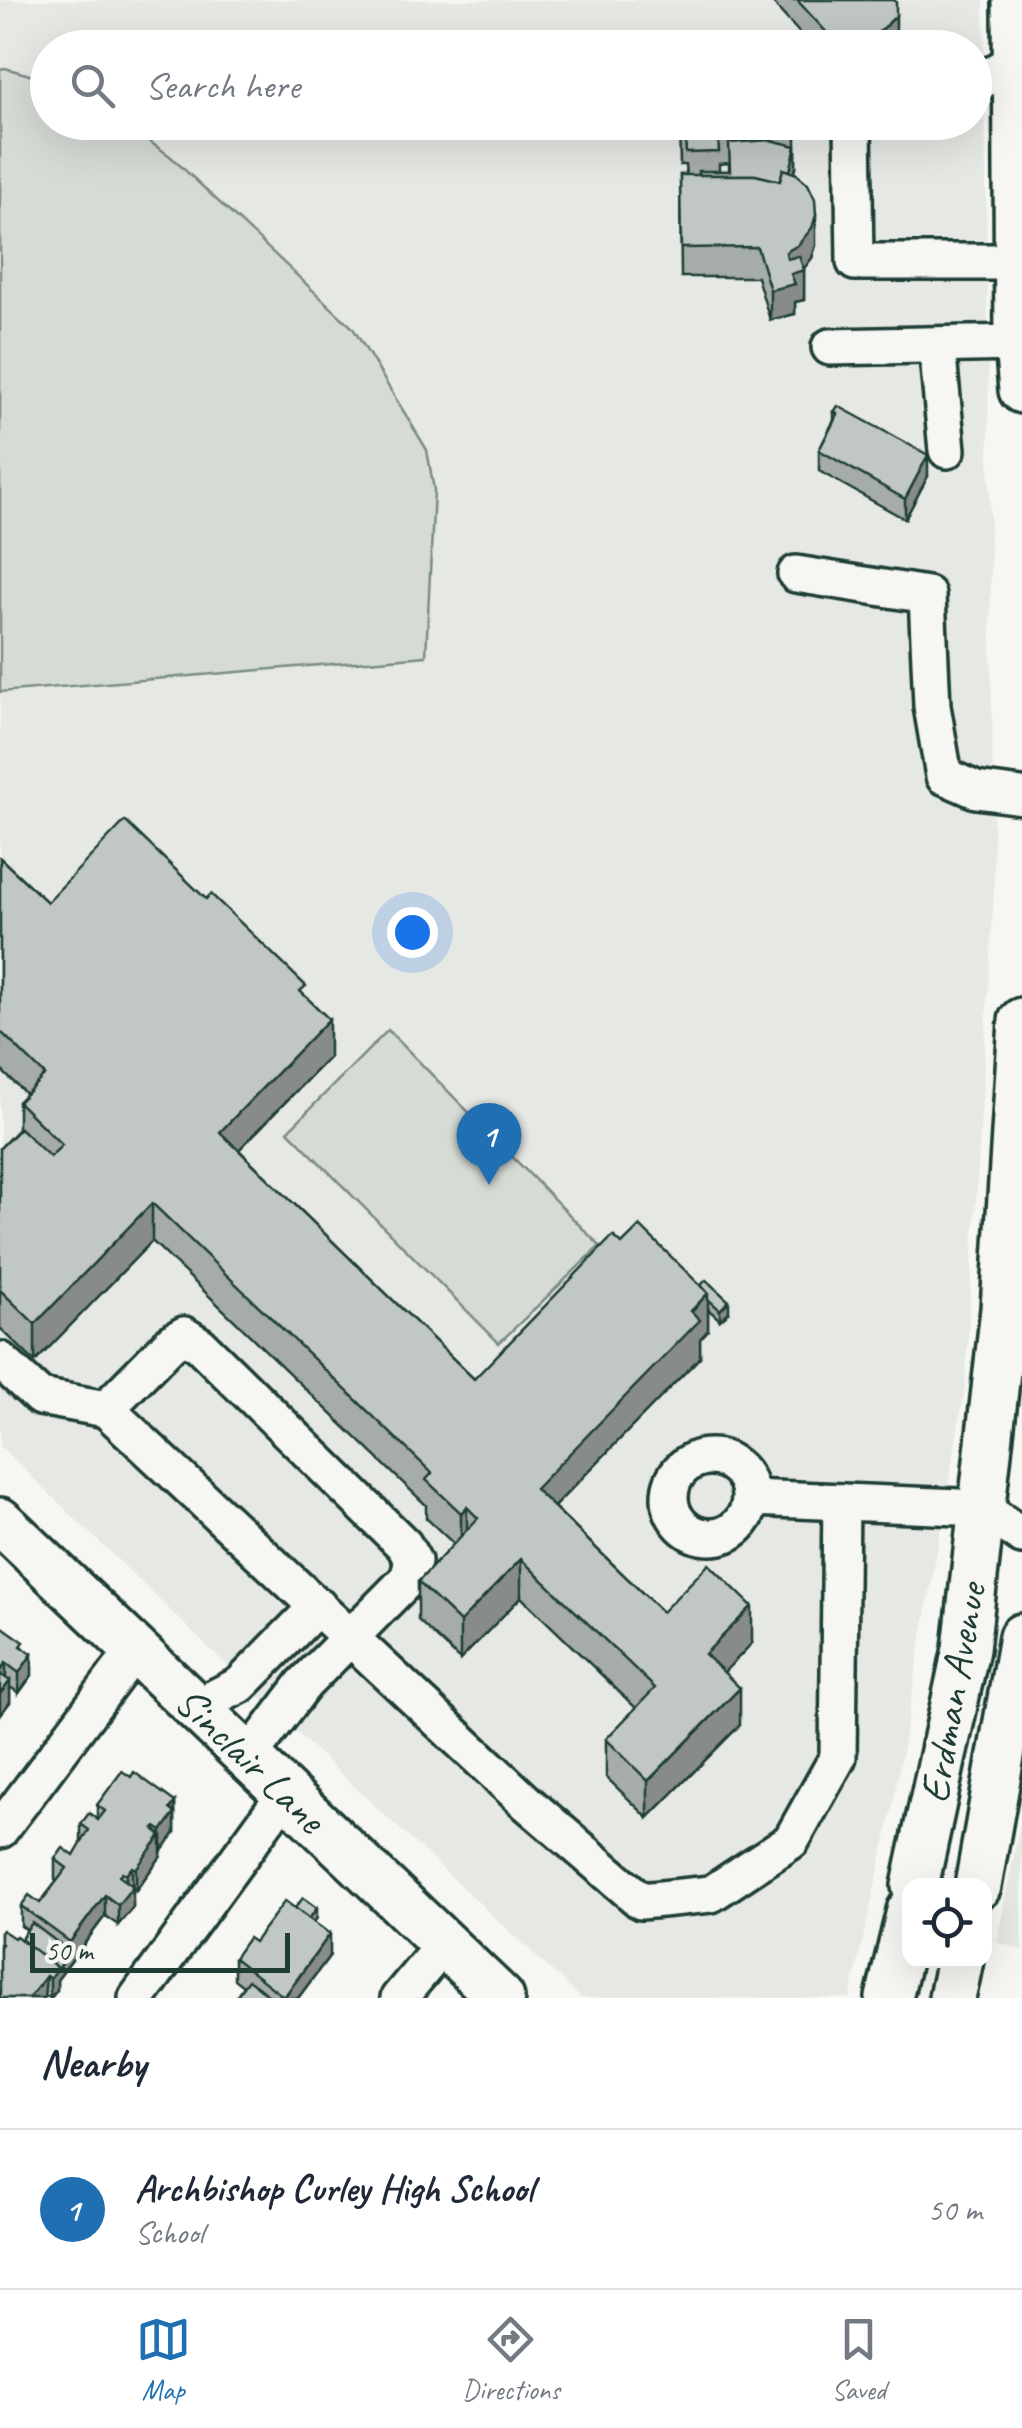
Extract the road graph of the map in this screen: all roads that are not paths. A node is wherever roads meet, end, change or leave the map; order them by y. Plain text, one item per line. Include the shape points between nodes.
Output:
1 (1016, 0) edge
2 (1017, 60) junction
3 (992, 74) edge
4 (853, 140) edge
5 (1020, 262) edge
6 (1018, 343) junction
7 (937, 346) junction
8 (830, 347) dead end
9 (1022, 390) edge
10 (947, 450) dead end
11 (796, 574) dead end
12 (1022, 796) edge
13 (1022, 1021) edge
14 (1013, 1310) edge
15 (0, 1360) edge
16 (106, 1409) junction
17 (752, 1498) dead end
18 (842, 1502) junction
19 (982, 1508) junction
20 (0, 1521) edge
21 (1022, 1536) edge
22 (318, 1606) junction
23 (1022, 1637) edge
24 (351, 1638) junction
25 (136, 1650) junction
26 (196, 1707) junction
27 (248, 1758) junction
28 (286, 1794) junction
29 (0, 1830) edge
30 (918, 1878) edge
31 (979, 1878) edge
32 (444, 1944) junction
33 (902, 1944) edge
34 (958, 1968) edge
35 (136, 1998) edge
36 (400, 1998) edge
37 (502, 1998) edge
38 (889, 1998) edge
39 (952, 1998) edge

1 - 2 main road
2 - 3 street
2 - 5 main road
4 - 5 street via 855,262
5 - 6 main road
6 - 7 street
6 - 9 main road
7 - 8 street
7 - 10 street
11 - 12 street via 927,595 932,706 944,776 976,790
13 - 14 main road, Erdman Avenue
14 - 19 main road, Erdman Avenue
15 - 16 street via 40,1397
16 - 22 street
16 - 24 street via 170,1343 184,1335 200,1344 404,1545 412,1561 408,1579
17 - 18 street
18 - 19 street
18 - 24 street via 838,1756 791,1841 711,1894 641,1901
19 - 21 street
19 - 30 main road, Erdman Avenue via 966,1649
20 - 25 main road, Sinclair Lane
22 - 24 street
22 - 26 street via 240,1686
23 - 31 main road, Erdman Avenue
24 - 27 street via 304,1684
25 - 26 main road, Sinclair Lane
25 - 29 street
26 - 27 main road, Sinclair Lane
27 - 28 main road, Sinclair Lane
28 - 32 main road, Sinclair Lane
28 - 35 street
32 - 36 street
32 - 37 main road, Sinclair Lane
33 - 38 main road
34 - 39 main road

